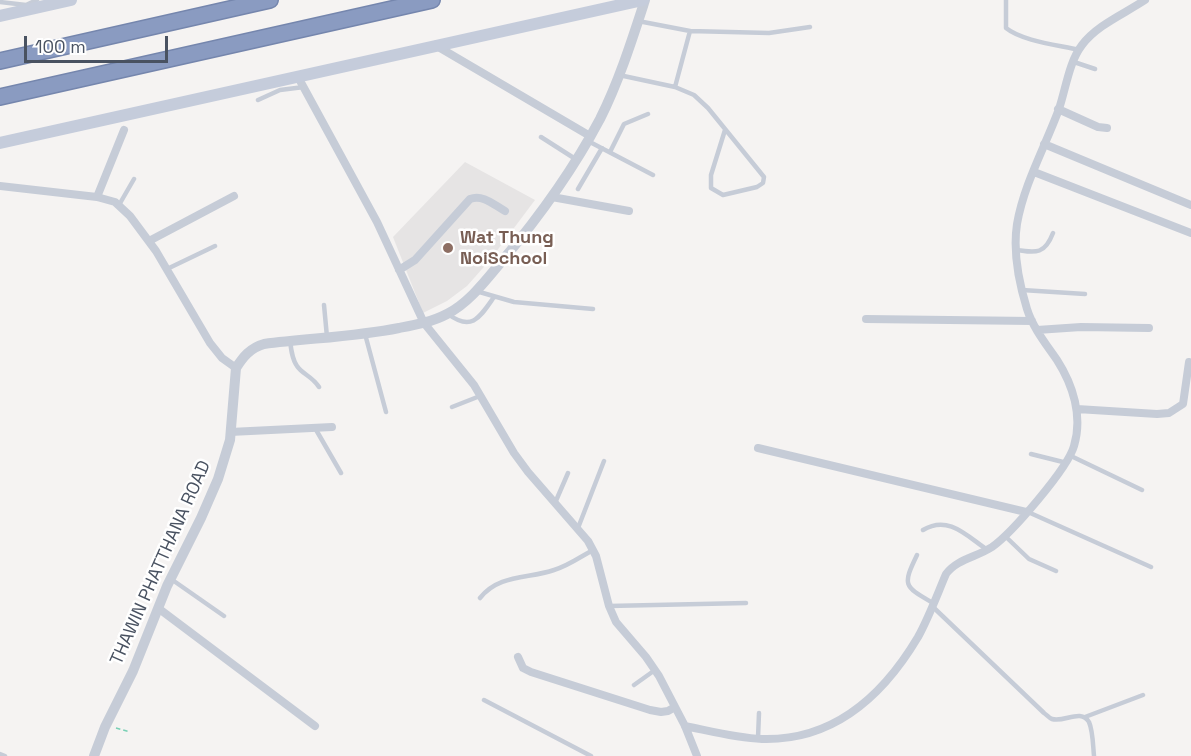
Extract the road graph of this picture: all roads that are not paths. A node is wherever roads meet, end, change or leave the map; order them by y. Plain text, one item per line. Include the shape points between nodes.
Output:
1 (37, 0) edge
2 (72, 0) edge
3 (270, 0) edge
4 (432, 0) edge
5 (644, 0) edge
6 (1006, 0) edge
7 (1144, 0) edge
8 (0, 2) edge
9 (0, 16) edge
10 (638, 21) junction
11 (810, 27) dead end
12 (690, 31) junction
13 (434, 45) junction
14 (1079, 50) junction
15 (0, 61) edge
16 (1074, 62) junction
17 (1095, 69) dead end
18 (619, 75) junction
19 (301, 82) junction
20 (675, 87) junction
21 (0, 97) edge
22 (258, 100) dead end
23 (1058, 109) junction
24 (648, 114) dead end
25 (1107, 128) dead end
26 (124, 130) dead end
27 (725, 130) junction
28 (541, 137) dead end
29 (589, 139) junction
30 (0, 143) edge
31 (1044, 144) junction
32 (602, 148) junction
33 (610, 152) junction
34 (577, 160) junction
35 (1034, 172) junction
36 (653, 175) dead end
37 (134, 179) dead end
38 (0, 186) edge
39 (578, 189) dead end
40 (97, 196) junction
41 (234, 196) dead end
42 (552, 196) junction
43 (119, 205) junction
44 (1191, 205) edge
45 (504, 211) dead end
46 (629, 212) dead end
47 (1053, 233) dead end
48 (1191, 233) edge
49 (149, 241) junction
50 (215, 246) dead end
51 (1016, 250) junction
52 (167, 269) junction
53 (399, 270) junction
54 (1022, 290) junction
55 (476, 291) junction
56 (1085, 294) dead end
57 (494, 297) junction
58 (324, 305) dead end
59 (592, 309) dead end
60 (448, 314) junction
61 (866, 319) dead end
62 (1032, 321) junction
63 (424, 323) junction
64 (1149, 328) dead end
65 (1037, 330) junction
66 (365, 334) junction
67 (327, 337) junction
68 (290, 340) junction
69 (1189, 362) dead end
70 (236, 369) junction
71 (319, 387) dead end
72 (481, 396) junction
73 (452, 407) dead end
74 (1077, 409) junction
75 (386, 412) dead end
76 (332, 427) dead end
77 (315, 428) junction
78 (230, 432) junction
79 (758, 448) dead end
80 (1031, 454) dead end
81 (1069, 460) junction
82 (604, 461) dead end
83 (568, 473) dead end
84 (341, 474) dead end
85 (1142, 490) dead end
86 (555, 503) junction
87 (1026, 512) junction
88 (578, 529) junction
89 (923, 530) dead end
90 (1005, 536) junction
91 (592, 550) junction
92 (987, 550) junction
93 (917, 555) dead end
94 (1151, 567) dead end
95 (1056, 571) dead end
96 (171, 579) junction
97 (480, 598) dead end
98 (746, 603) dead end
99 (933, 605) junction
100 (609, 606) junction
101 (158, 608) junction
102 (224, 616) dead end
103 (518, 657) dead end
104 (655, 670) junction
105 (634, 685) dead end
106 (1143, 695) dead end
107 (484, 700) dead end
108 (675, 707) junction
109 (759, 713) dead end
110 (1085, 717) junction
111 (315, 726) dead end
112 (685, 726) junction
113 (758, 738) junction
114 (0, 754) edge
115 (5, 756) edge
116 (94, 756) edge
117 (591, 756) edge
118 (697, 756) edge
119 (1094, 756) edge

1 - 8 lane via 26,5
2 - 9 main road
3 - 15 highway
4 - 21 highway
5 - 10 street
5 - 13 main road
6 - 14 lane via 1006,27 1011,31
7 - 14 street via 1110,22
10 - 12 lane
10 - 18 street
11 - 12 lane via 769,33
12 - 20 lane
13 - 19 main road
13 - 29 street
14 - 16 street
16 - 17 lane
16 - 23 street
18 - 20 lane
18 - 29 street
19 - 22 lane
19 - 30 main road
19 - 53 street
20 - 27 lane via 694,95
23 - 25 street
23 - 31 street
24 - 33 lane via 624,124
26 - 40 street
27 - 27 lane via 764,177 757,187 723,195 711,188 711,175
28 - 34 lane
29 - 32 lane
29 - 34 street
31 - 35 street
31 - 44 street
32 - 33 lane
32 - 39 lane
33 - 36 lane
34 - 42 street
35 - 48 street
35 - 51 street via 1017,224
37 - 43 lane
38 - 40 street
40 - 43 street
41 - 49 street
42 - 46 street
42 - 55 street
43 - 49 street
45 - 53 street via 482,197 470,200 416,260
47 - 51 lane via 1048,245 1039,251
49 - 52 street
50 - 52 lane
51 - 54 street
52 - 70 street via 210,343
53 - 63 street
54 - 56 lane
54 - 62 street
55 - 57 lane
55 - 60 street
57 - 59 lane
57 - 60 lane via 473,321 463,323
58 - 67 lane
60 - 63 street
61 - 62 street
62 - 65 street
63 - 66 street
63 - 72 street
64 - 65 street
65 - 74 street via 1067,378
66 - 67 street
66 - 75 lane
67 - 68 street
68 - 70 street via 256,346
68 - 71 lane via 298,368
69 - 74 street via 1183,404 1169,413
70 - 78 street, THAWIN PHATTHANA ROAD
72 - 73 lane
72 - 86 street via 514,453
74 - 81 street via 1077,430
76 - 77 street
77 - 78 street
77 - 84 lane
78 - 96 street, THAWIN PHATTHANA ROAD via 218,478
79 - 87 street
80 - 81 lane
81 - 85 lane
81 - 87 street
82 - 88 lane
83 - 86 lane
86 - 88 street
87 - 90 street
87 - 94 lane
88 - 91 street
89 - 92 lane via 945,524
90 - 92 street
90 - 95 lane via 1029,559
91 - 97 lane via 554,570 510,578 491,586
91 - 100 street
92 - 99 street via 951,568
93 - 99 lane via 907,582
96 - 101 street, THAWIN PHATTHANA ROAD
96 - 102 lane
98 - 100 lane
99 - 110 lane via 1052,719
99 - 113 street via 908,652 880,690 865,703 822,728 780,738
100 - 104 street via 622,631
101 - 111 street
101 - 116 street, THAWIN PHATTHANA ROAD
103 - 108 street via 526,670 606,696 661,712
104 - 105 lane
104 - 108 street
106 - 110 lane
107 - 117 lane
108 - 112 street
109 - 113 lane
110 - 119 lane via 1090,724
112 - 113 street
112 - 118 street
114 - 115 lane

